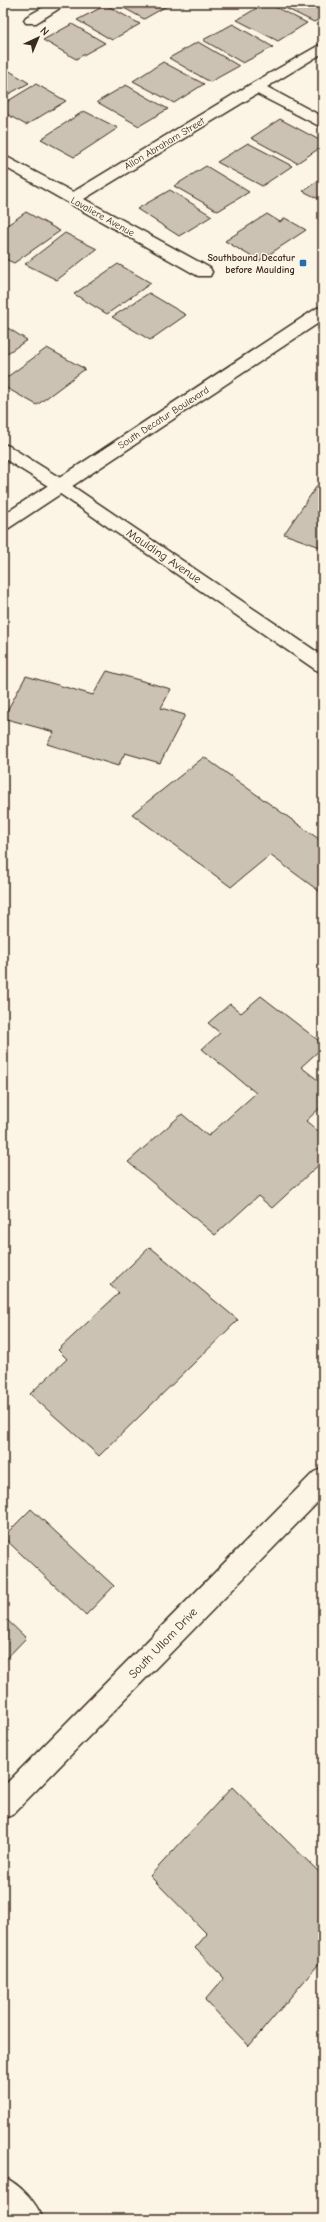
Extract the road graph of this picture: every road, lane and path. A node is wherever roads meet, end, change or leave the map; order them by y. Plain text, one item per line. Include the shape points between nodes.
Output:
1 (61, 3) edge
2 (31, 20) dead end
3 (323, 47) edge
4 (256, 88) junction
5 (323, 123) edge
6 (3, 160) edge
7 (73, 199) junction
8 (204, 272) dead end
9 (323, 312) edge
10 (3, 450) edge
11 (59, 485) junction
12 (3, 524) edge
13 (323, 665) edge
14 (323, 1480) edge
15 (3, 1806) edge
16 (3, 2192) edge
17 (28, 2219) edge

1 - 2 street
3 - 4 street, Allon Abraham Street
4 - 5 street
4 - 7 street, Allon Abraham Street
6 - 7 street, Lavaliere Avenue
7 - 8 street, Lavaliere Avenue
9 - 11 street, South Decatur Boulevard
10 - 11 street, Maulding Avenue
11 - 12 street, South Decatur Boulevard
11 - 13 street, Maulding Avenue
14 - 15 street, South Ullom Drive
16 - 17 street

